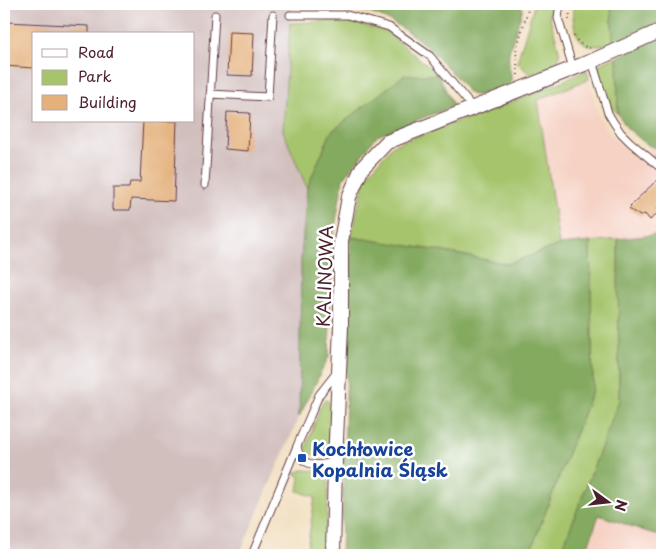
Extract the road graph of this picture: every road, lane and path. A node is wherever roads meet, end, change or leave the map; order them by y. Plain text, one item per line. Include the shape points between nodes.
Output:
1 (523, 4) edge
2 (560, 4) edge
3 (571, 4) edge
4 (215, 15) dead end
5 (273, 15) dead end
6 (290, 15) dead end
7 (570, 24) dead end
8 (572, 30) dead end
9 (662, 30) edge
10 (592, 55) junction
11 (573, 68) junction
12 (523, 88) junction
13 (210, 94) junction
14 (473, 108) junction
15 (662, 169) edge
16 (205, 185) dead end
17 (338, 369) junction
18 (297, 446) junction
19 (335, 462) junction
20 (252, 555) edge
21 (333, 555) edge

1 - 12 path via 529,6 516,50 518,78
2 - 11 lane via 558,18
3 - 7 path
4 - 13 lane
5 - 13 lane via 268,97
6 - 14 lane via 347,15 389,27 430,56
8 - 10 path via 575,38
9 - 10 street, KALINOWA
10 - 11 street, KALINOWA
10 - 15 lane via 608,113 614,123 630,142
11 - 12 street, KALINOWA
12 - 14 street, KALINOWA
13 - 16 lane
14 - 17 street, KALINOWA via 387,142 362,168 349,197 341,241
17 - 18 lane via 319,395
17 - 19 street, KALINOWA
18 - 19 lane via 304,462
18 - 20 lane
19 - 21 street, KALINOWA

